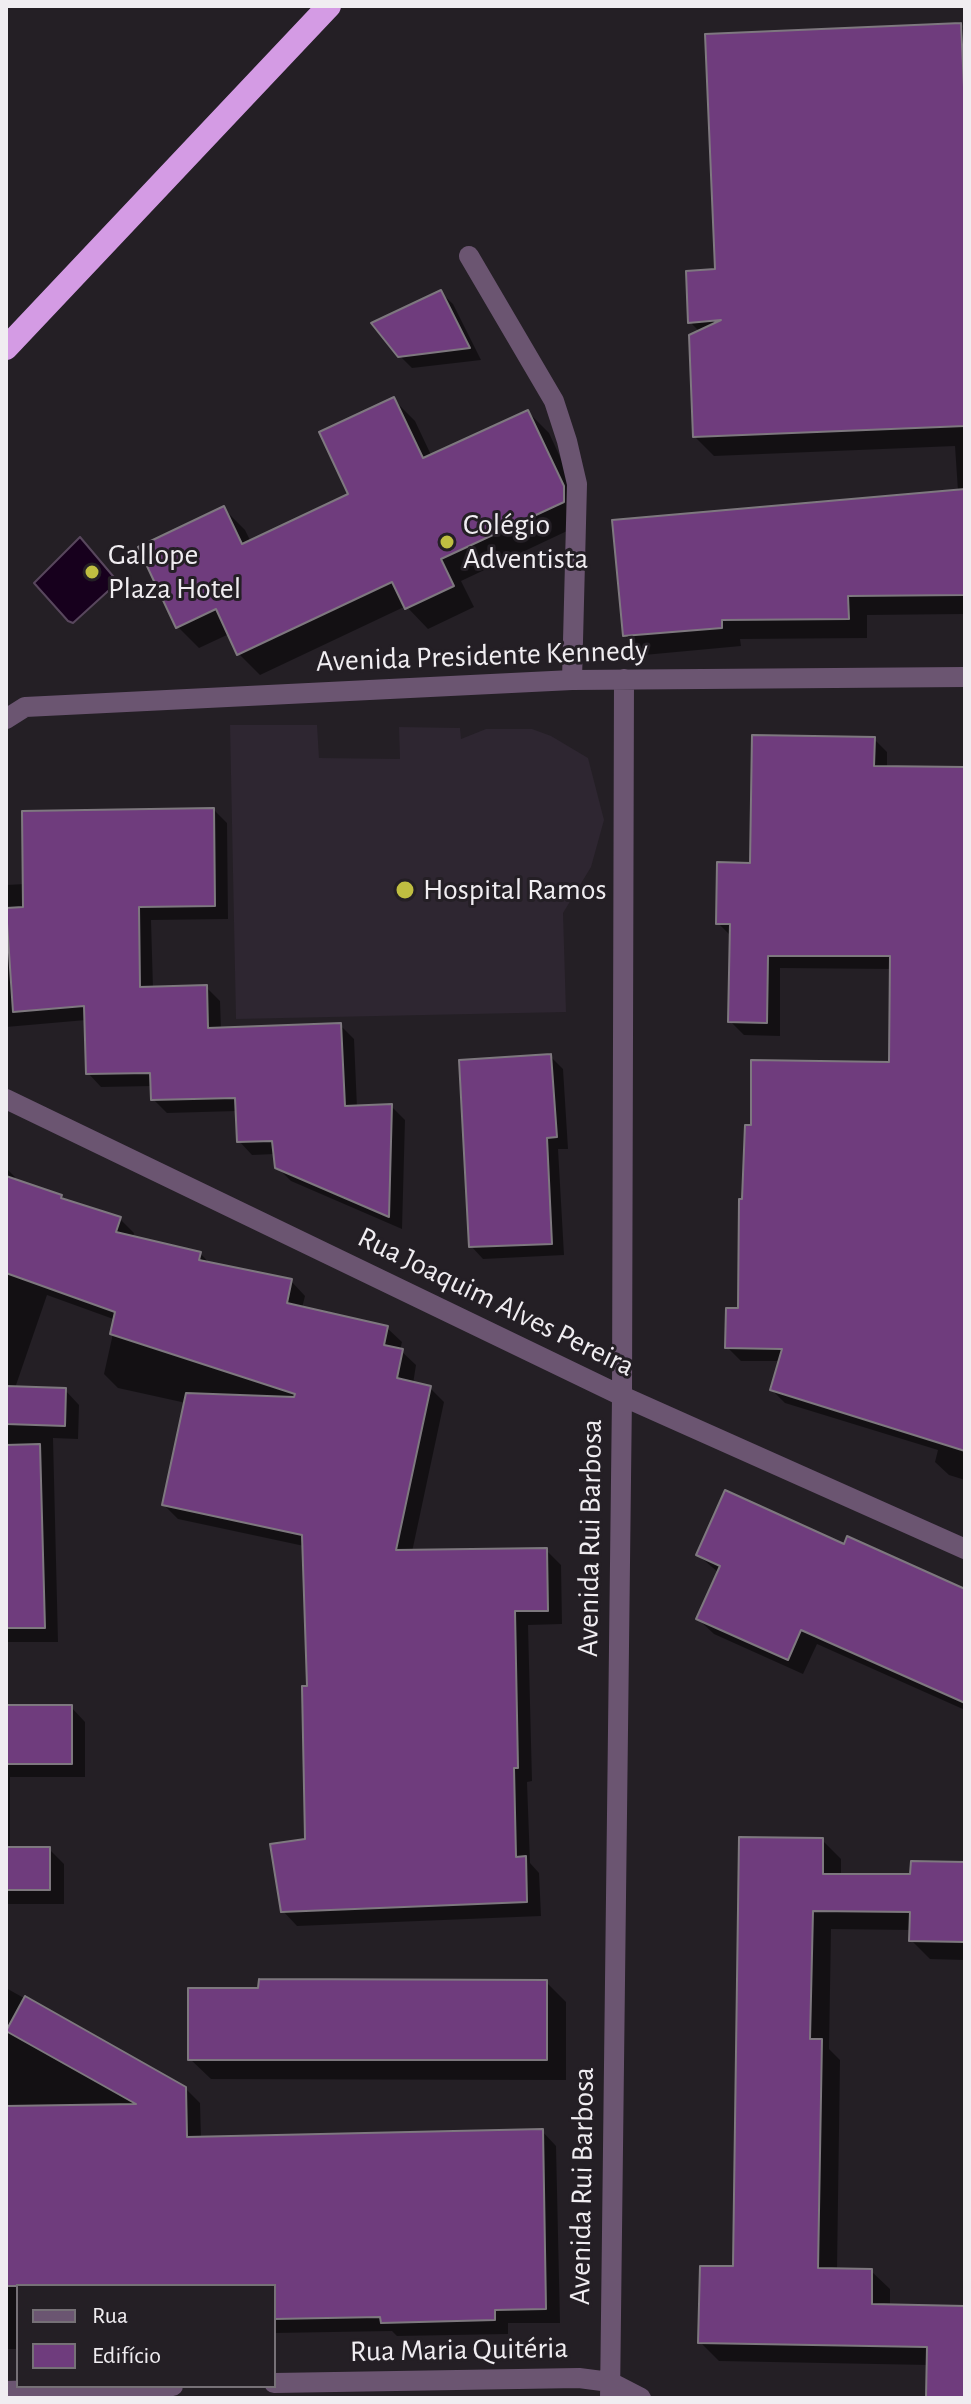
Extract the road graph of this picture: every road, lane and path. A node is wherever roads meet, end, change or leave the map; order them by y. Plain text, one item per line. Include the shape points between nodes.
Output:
1 (329, 6) edge
2 (469, 256) dead end
3 (6, 348) edge
4 (965, 677) edge
5 (624, 679) junction
6 (572, 680) junction
7 (6, 719) edge
8 (6, 1099) edge
9 (622, 1396) junction
10 (965, 1549) edge
11 (276, 2383) edge
12 (106, 2388) edge
13 (610, 2390) edge
14 (6, 2391) edge
15 (641, 2398) edge

1 - 3 highway
2 - 6 street via 554,401 567,441 577,484
4 - 5 street, Avenida Presidente Kennedy
5 - 6 street, Avenida Presidente Kennedy
5 - 9 street, Avenida Rui Barbosa
6 - 7 street, Avenida Presidente Kennedy via 25,707
8 - 9 street, Rua Joaquim Alves Pereira
9 - 10 street, Rua Joaquim Alves Pereira
9 - 13 street, Avenida Rui Barbosa
11 - 13 street, Rua Maria Quitéria via 579,2378
12 - 14 street
13 - 15 street, Rua Maria Quitéria

